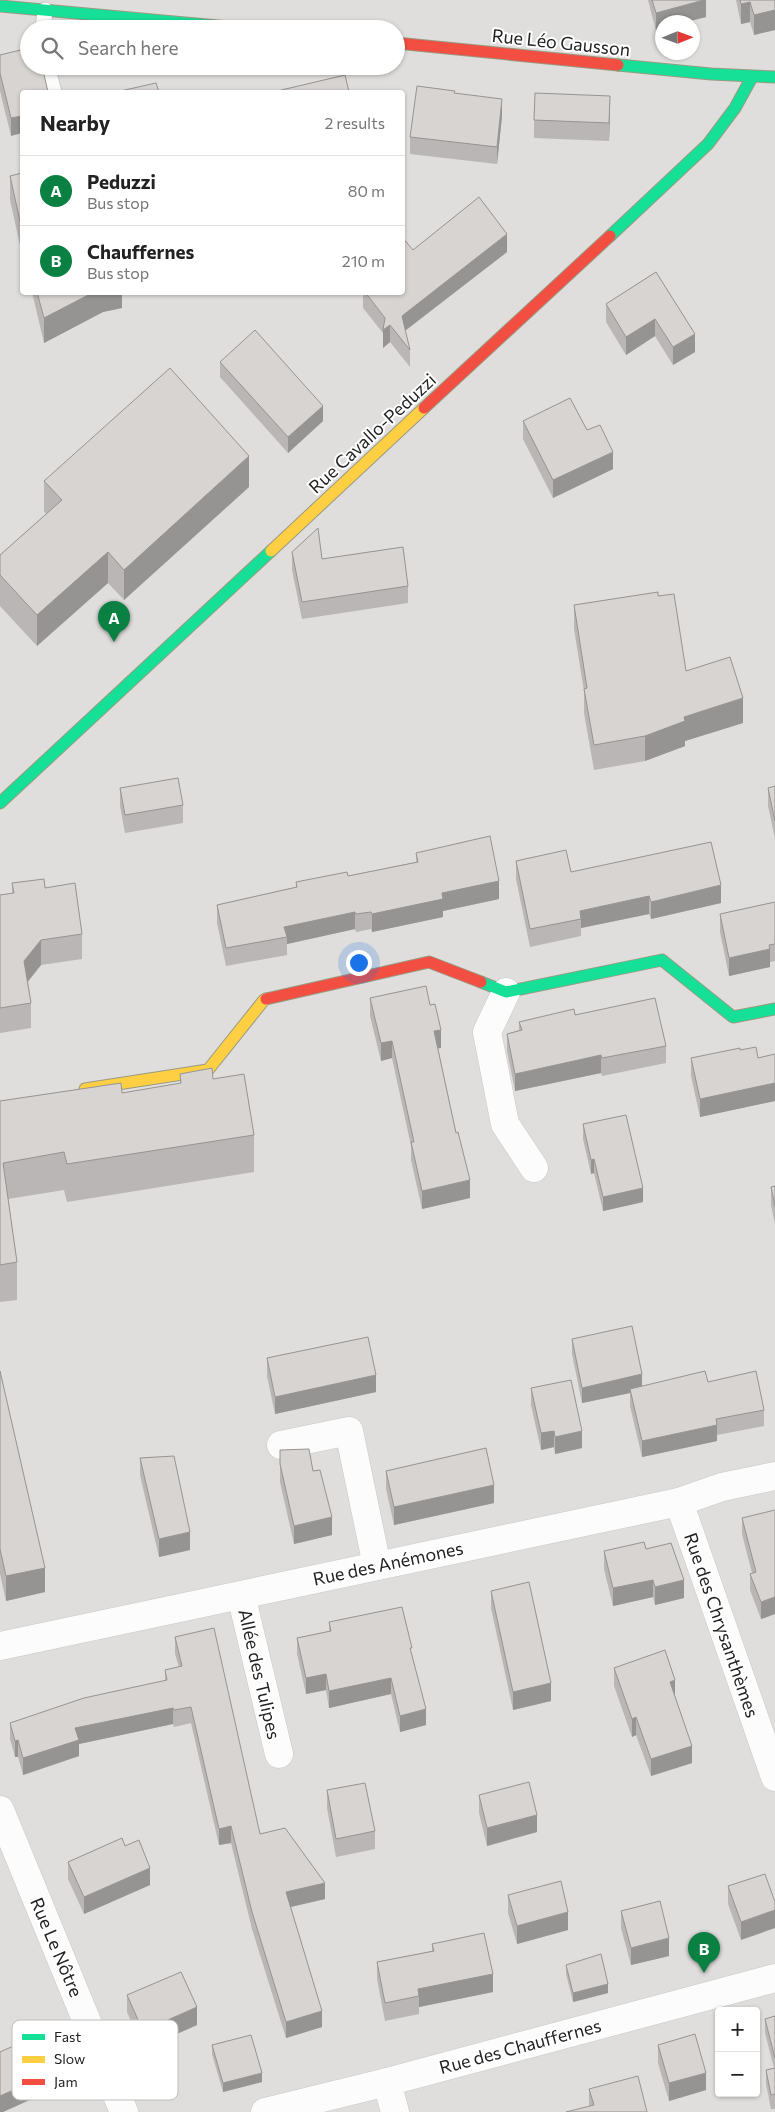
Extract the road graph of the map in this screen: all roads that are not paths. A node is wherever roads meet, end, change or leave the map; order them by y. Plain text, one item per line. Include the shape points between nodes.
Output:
1 (0, 6) edge
2 (45, 10) junction
3 (44, 20) edge
4 (153, 20) edge
5 (405, 44) edge
6 (49, 75) edge
7 (775, 76) edge
8 (752, 77) junction
9 (53, 90) edge
10 (0, 803) edge
11 (506, 992) junction
12 (775, 1009) edge
13 (76, 1091) edge
14 (534, 1168) dead end
15 (281, 1445) dead end
16 (775, 1476) edge
17 (679, 1502) junction
18 (377, 1566) junction
19 (241, 1594) junction
20 (0, 1646) edge
21 (279, 1754) dead end
22 (775, 1777) edge
23 (0, 1810) edge
24 (775, 1978) edge
25 (86, 2020) edge
26 (387, 2082) junction
27 (119, 2100) edge
28 (124, 2112) edge
29 (265, 2112) edge
30 (395, 2112) edge

1 - 2 street
2 - 3 lane
2 - 4 street
5 - 8 street, Rue Léo Gausson
6 - 9 lane
7 - 8 street, Rue Léo Gausson
8 - 10 street, Rue Cavallo-Peduzzi via 735,108 708,144
11 - 12 street via 662,960 733,1017
11 - 13 street via 429,962 380,973 264,1000 208,1070
11 - 14 street via 487,1032 505,1124
15 - 18 street via 349,1432
16 - 17 street, Rue des Anémones via 722,1487
17 - 18 street, Rue des Anémones
17 - 22 street, Rue des Chrysanthèmes
18 - 19 street, Rue des Anémones
19 - 20 street, Rue des Anémones
19 - 21 street, Allée des Tulipes
23 - 25 street, Rue Le Nôtre
24 - 26 street, Rue des Chauffernes
26 - 29 street, Rue des Chauffernes
26 - 30 street
27 - 28 street, Rue Le Nôtre

